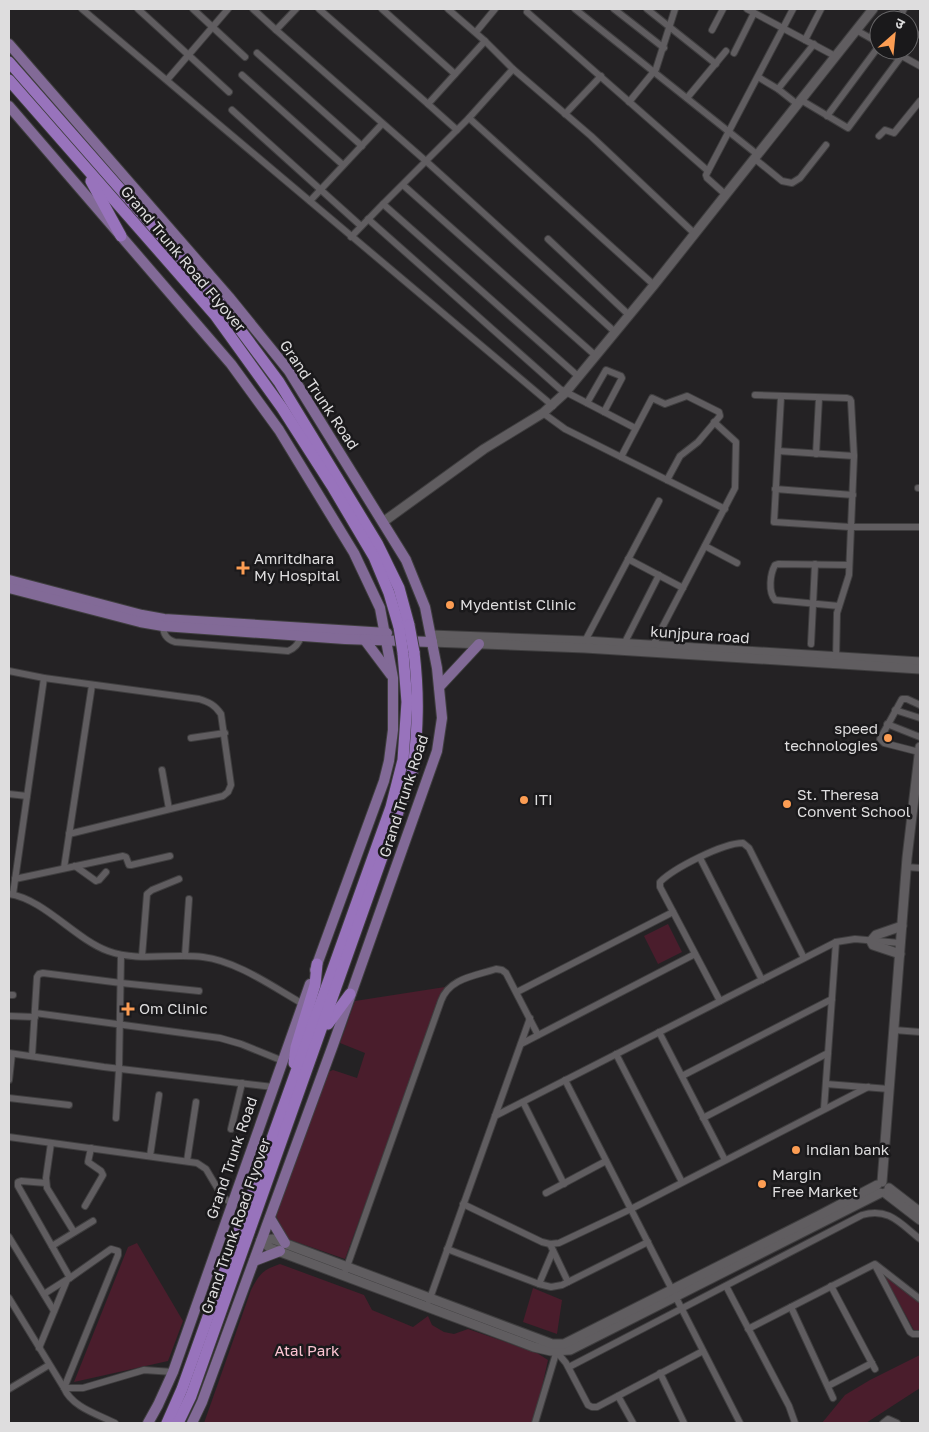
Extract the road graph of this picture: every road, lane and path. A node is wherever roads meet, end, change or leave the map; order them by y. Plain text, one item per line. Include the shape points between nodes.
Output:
1 (82, 9) edge
2 (138, 9) edge
3 (193, 9) edge
4 (228, 9) edge
5 (253, 9) edge
6 (296, 9) edge
7 (319, 9) edge
8 (382, 9) edge
9 (448, 9) edge
10 (495, 9) edge
11 (575, 9) edge
12 (614, 9) edge
13 (647, 9) edge
14 (675, 9) edge
15 (723, 9) edge
16 (747, 9) edge
17 (793, 9) edge
18 (821, 9) edge
19 (873, 9) edge
20 (527, 12) dead end
21 (754, 12) junction
22 (212, 26) junction
23 (670, 27) junction
24 (783, 28) junction
25 (276, 30) junction
26 (712, 30) dead end
27 (856, 30) junction
28 (476, 32) junction
29 (869, 38) edge
30 (805, 40) junction
31 (485, 41) junction
32 (9, 44) edge
33 (814, 44) junction
34 (664, 48) junction
35 (726, 51) dead end
36 (258, 52) dead end
37 (734, 53) dead end
38 (188, 54) junction
39 (835, 56) junction
40 (246, 57) dead end
41 (869, 59) edge
42 (900, 60) edge
43 (9, 62) edge
44 (716, 64) junction
45 (513, 69) junction
46 (654, 71) junction
47 (455, 74) junction
48 (242, 75) dead end
49 (600, 76) junction
50 (758, 78) junction
51 (9, 80) edge
52 (167, 80) junction
53 (778, 89) junction
54 (229, 92) dead end
55 (687, 98) junction
56 (920, 101) edge
57 (629, 102) junction
58 (799, 102) junction
59 (428, 104) junction
60 (9, 106) edge
61 (232, 110) dead end
62 (565, 114) junction
63 (827, 116) junction
64 (469, 118) junction
65 (382, 124) junction
66 (457, 130) junction
67 (729, 132) junction
68 (880, 136) dead end
69 (826, 145) dead end
70 (362, 146) junction
71 (756, 157) junction
72 (79, 160) junction
73 (427, 162) junction
74 (343, 165) junction
75 (708, 171) junction
76 (403, 185) junction
77 (320, 189) junction
78 (726, 195) junction
79 (310, 201) junction
80 (382, 204) junction
81 (368, 219) junction
82 (360, 226) junction
83 (695, 234) junction
84 (121, 236) junction
85 (351, 237) junction
86 (548, 239) dead end
87 (654, 285) junction
88 (225, 300) junction
89 (629, 315) junction
90 (615, 332) junction
91 (596, 356) junction
92 (579, 377) junction
93 (565, 393) junction
94 (755, 395) dead end
95 (780, 397) junction
96 (819, 398) junction
97 (587, 404) junction
98 (553, 406) junction
99 (604, 412) junction
100 (543, 413) junction
101 (714, 422) junction
102 (635, 428) junction
103 (778, 452) junction
104 (816, 454) junction
105 (854, 456) junction
106 (621, 457) junction
107 (667, 480) junction
108 (775, 488) junction
109 (852, 494) junction
110 (659, 501) dead end
111 (724, 509) junction
112 (383, 522) junction
113 (850, 527) junction
114 (920, 527) edge
115 (705, 546) junction
116 (628, 560) junction
117 (737, 563) dead end
118 (815, 564) junction
119 (849, 565) junction
120 (659, 575) junction
121 (9, 580) edge
122 (9, 588) edge
123 (683, 588) junction
124 (813, 604) junction
125 (839, 606) junction
126 (164, 623) junction
127 (404, 626) junction
128 (302, 636) junction
129 (386, 637) junction
130 (364, 639) junction
131 (432, 639) junction
132 (479, 641) junction
133 (585, 641) junction
134 (563, 644) junction
135 (624, 644) junction
136 (811, 644) dead end
137 (651, 649) junction
138 (408, 652) junction
139 (836, 661) junction
140 (920, 662) edge
141 (920, 669) edge
142 (9, 671) edge
143 (44, 678) junction
144 (393, 678) junction
145 (92, 685) junction
146 (439, 687) junction
147 (920, 705) edge
148 (895, 710) junction
149 (920, 718) edge
150 (887, 724) junction
151 (225, 733) junction
152 (920, 737) edge
153 (191, 738) dead end
154 (920, 750) edge
155 (162, 770) dead end
156 (9, 794) edge
157 (27, 796) junction
158 (169, 809) junction
159 (69, 834) junction
160 (170, 856) dead end
161 (700, 858) junction
162 (75, 866) junction
163 (906, 867) junction
164 (64, 868) junction
165 (920, 868) edge
166 (106, 872) dead end
167 (15, 879) junction
168 (178, 879) dead end
169 (11, 894) edge
170 (189, 899) dead end
171 (673, 912) junction
172 (902, 926) junction
173 (871, 941) junction
174 (836, 942) junction
175 (900, 943) junction
176 (695, 954) junction
177 (900, 954) junction
178 (121, 955) junction
179 (142, 956) junction
180 (185, 956) junction
181 (804, 958) junction
182 (317, 964) junction
183 (762, 980) junction
184 (121, 983) junction
185 (199, 991) dead end
186 (516, 992) junction
187 (350, 994) junction
188 (832, 999) junction
189 (720, 1001) junction
190 (303, 1004) junction
191 (35, 1015) junction
192 (9, 1016) edge
193 (530, 1018) junction
194 (120, 1025) junction
195 (894, 1030) junction
196 (659, 1032) junction
197 (920, 1032) edge
198 (538, 1035) junction
199 (318, 1038) junction
200 (521, 1044) junction
201 (10, 1053) edge
202 (828, 1053) junction
203 (616, 1054) junction
204 (32, 1056) junction
205 (282, 1061) junction
206 (119, 1069) junction
207 (294, 1075) junction
208 (682, 1076) junction
209 (9, 1080) edge
210 (564, 1080) junction
211 (242, 1083) junction
212 (826, 1084) junction
213 (273, 1087) junction
214 (868, 1087) junction
215 (889, 1090) junction
216 (159, 1095) dead end
217 (9, 1098) edge
218 (196, 1102) dead end
219 (523, 1102) junction
220 (68, 1106) dead end
221 (824, 1109) junction
222 (495, 1116) junction
223 (116, 1118) dead end
224 (703, 1118) junction
225 (231, 1129) dead end
226 (9, 1138) edge
227 (51, 1143) junction
228 (91, 1148) junction
229 (150, 1156) junction
230 (726, 1160) junction
231 (187, 1161) junction
232 (606, 1162) junction
233 (682, 1182) junction
234 (46, 1183) junction
235 (564, 1184) junction
236 (883, 1188) junction
237 (546, 1193) dead end
238 (232, 1204) junction
239 (463, 1204) junction
240 (85, 1206) dead end
241 (631, 1209) junction
242 (920, 1212) edge
243 (270, 1218) junction
244 (920, 1220) edge
245 (93, 1221) dead end
246 (74, 1232) junction
247 (9, 1237) edge
248 (920, 1239) edge
249 (261, 1240) junction
250 (648, 1242) junction
251 (52, 1246) junction
252 (283, 1247) junction
253 (552, 1247) junction
254 (447, 1249) junction
255 (254, 1261) junction
256 (874, 1264) junction
257 (346, 1271) junction
258 (68, 1279) junction
259 (568, 1282) junction
260 (539, 1284) junction
261 (726, 1286) junction
262 (831, 1286) junction
263 (44, 1294) junction
264 (674, 1294) junction
265 (9, 1298) edge
266 (920, 1299) edge
267 (428, 1302) junction
268 (791, 1307) junction
269 (681, 1308) junction
270 (54, 1311) junction
271 (748, 1329) junction
272 (920, 1334) edge
273 (39, 1348) junction
274 (557, 1348) junction
275 (703, 1351) junction
276 (50, 1365) junction
277 (569, 1367) junction
278 (173, 1372) junction
279 (660, 1374) junction
280 (828, 1386) junction
281 (64, 1388) junction
282 (9, 1389) edge
283 (618, 1396) junction
284 (833, 1398) dead end
285 (115, 1423) edge
286 (148, 1423) edge
287 (166, 1423) edge
288 (178, 1423) edge
289 (192, 1423) edge
290 (535, 1423) edge
291 (633, 1423) edge
292 (684, 1423) edge
293 (740, 1423) edge
294 (795, 1423) edge
295 (883, 1423) edge
296 (897, 1423) edge

1 - 52 street
2 - 38 street
3 - 22 street
4 - 22 street
5 - 25 street
6 - 25 street
7 - 59 street
8 - 47 street
9 - 28 street
10 - 28 street
11 - 46 street
12 - 34 street
13 - 23 street
14 - 23 street
15 - 26 street
16 - 21 street
17 - 24 street
18 - 30 street
19 - 27 street
20 - 49 street
21 - 24 street
21 - 37 street
22 - 38 street
22 - 40 street
23 - 34 street
23 - 44 street
24 - 30 street
24 - 50 street
25 - 65 street
27 - 29 street
27 - 39 street
28 - 31 street
30 - 33 street
31 - 45 street
31 - 47 street
32 - 88 main road, Grand Trunk Road
33 - 39 street
33 - 53 street
34 - 46 street
35 - 44 street
36 - 70 street
38 - 52 street
38 - 54 street
39 - 58 street
41 - 63 street
42 - 63 street via 849,127
43 - 88 highway, Grand Trunk Road
44 - 55 street
45 - 62 street
45 - 64 street
46 - 55 street
46 - 57 street
47 - 59 street
48 - 74 street
49 - 57 street
49 - 62 street
50 - 53 street
50 - 67 street
51 - 72 highway
52 - 79 street
53 - 58 street
55 - 67 street
56 - 68 street via 894,133 885,130
57 - 75 street
58 - 63 street
58 - 71 street
59 - 66 street
60 - 84 main road, Grand Trunk Road
61 - 77 street
62 - 83 street
64 - 66 street
64 - 87 street
65 - 70 street
65 - 73 street
66 - 73 street
67 - 71 street
67 - 75 street
69 - 71 street via 800,178 792,183 782,181
70 - 74 street
71 - 78 street
72 - 84 highway
72 - 127 highway, Grand Trunk Road Flyover via 215,315 262,379 374,557
73 - 76 street
73 - 90 street
74 - 77 street
75 - 78 street via 706,177
76 - 80 street
76 - 91 street
77 - 79 street
77 - 82 street
78 - 83 street
79 - 85 street
80 - 81 street
80 - 92 street
81 - 82 street
81 - 93 street
82 - 85 street
83 - 87 street
84 - 129 main road, Grand Trunk Road via 231,364 279,430 354,553 380,608
85 - 98 street
86 - 89 street
87 - 89 street
88 - 112 main road, Grand Trunk Road via 289,371
88 - 127 highway, Grand Trunk Road Flyover via 377,544 399,588
89 - 90 street
90 - 91 street
91 - 92 street
92 - 93 street
93 - 97 street
93 - 98 street
94 - 95 street
95 - 96 street
95 - 103 street
96 - 104 street
96 - 105 street via 850,399
97 - 99 street
97 - 99 street via 606,370 622,376
98 - 100 street
99 - 102 street
100 - 106 street via 565,429
100 - 112 street via 484,450
101 - 102 street via 720,413 690,396 666,404 652,398
101 - 107 street via 698,442 680,456
101 - 111 street via 734,439 737,446 737,480
102 - 106 street
103 - 104 street
103 - 108 street
104 - 105 street
105 - 109 street
106 - 107 street
107 - 111 street
108 - 109 street
108 - 113 street via 776,523
109 - 113 street
110 - 116 street
111 - 115 street
112 - 131 main road, Grand Trunk Road via 406,560
113 - 114 street
113 - 119 street
115 - 117 street
115 - 123 street
116 - 120 street
116 - 133 street
118 - 119 street
118 - 124 street
118 - 124 street via 778,564 773,568 771,580 775,600
119 - 125 street via 847,585
120 - 123 street
120 - 135 street
121 - 126 main road
122 - 126 main road via 140,622
123 - 137 street
124 - 125 street
124 - 136 street
125 - 139 street
126 - 128 main road
126 - 128 street via 166,638 176,642 279,650 293,649
126 - 129 main road
127 - 138 highway, bridge
128 - 130 main road
129 - 130 main road
129 - 131 main road
129 - 144 main road, Grand Trunk Road
130 - 144 main road
131 - 132 street, kunjpura road
131 - 146 main road, Grand Trunk Road
132 - 134 street, kunjpura road
132 - 146 main road
133 - 134 street, kunjpura road
133 - 135 street, kunjpura road
134 - 137 street, kunjpura road
135 - 137 street, kunjpura road
137 - 139 street, kunjpura road
138 - 199 highway, Grand Trunk Road Flyover via 418,690 413,770
138 - 207 highway via 403,760 390,807
139 - 140 street, kunjpura road
139 - 141 street, kunjpura road
142 - 143 street
143 - 145 street
143 - 157 street
144 - 182 main road, Grand Trunk Road via 393,730 384,781
145 - 151 street via 208,701 221,714
145 - 159 street
146 - 187 main road, Grand Trunk Road via 442,718 437,751
147 - 148 street via 904,698
148 - 149 street
148 - 150 street
150 - 152 street
150 - 154 street via 880,737 881,742
151 - 153 street
151 - 158 street via 231,785 228,792
154 - 163 street
155 - 158 street
156 - 157 street
157 - 167 street
158 - 159 street
159 - 164 street
160 - 162 street via 129,865 123,856
161 - 171 street via 660,882
161 - 181 street via 720,847 743,842 749,848
161 - 183 street
162 - 164 street
162 - 166 street via 96,881
163 - 165 street
163 - 172 street
164 - 167 street
167 - 169 street
168 - 179 street via 147,894
169 - 178 street via 50,913 94,945
170 - 180 street
171 - 176 street
171 - 186 street
172 - 173 street via 876,935
172 - 175 street
173 - 174 street
173 - 175 street
173 - 177 street via 873,945
174 - 181 street
174 - 188 street
175 - 177 street
176 - 189 street
176 - 198 street
177 - 195 street
178 - 179 street
178 - 184 street
179 - 180 street
180 - 190 street via 217,959 235,966
181 - 183 street
182 - 190 main road, Grand Trunk Road
182 - 207 highway via 315,985 296,1047
183 - 189 street
184 - 185 street
184 - 191 street via 43,972 37,977
184 - 194 street
186 - 193 street
186 - 257 street via 506,973 496,969 447,989
187 - 199 highway
187 - 243 main road, Grand Trunk Road
188 - 202 street
188 - 208 street
189 - 196 street
190 - 205 main road, Grand Trunk Road
191 - 192 street
191 - 194 street
191 - 204 street
193 - 198 street
193 - 200 street
194 - 205 street via 220,1038
194 - 206 street
195 - 197 street
195 - 215 street
196 - 203 street
196 - 208 street
198 - 200 street
199 - 288 highway, Grand Trunk Road Flyover via 191,1396
200 - 222 street
201 - 204 street
201 - 209 street
202 - 212 street
202 - 224 street
203 - 210 street
203 - 233 street
204 - 206 street
205 - 213 main road, Grand Trunk Road
206 - 211 street
206 - 223 street
207 - 287 highway via 182,1389
208 - 224 street
210 - 219 street
210 - 232 street
211 - 213 street
211 - 225 street
212 - 214 street
212 - 221 street
213 - 238 main road, Grand Trunk Road
214 - 215 street
214 - 221 street
215 - 236 street
216 - 229 street
217 - 220 street
218 - 231 street
219 - 222 street
219 - 235 street
221 - 230 street
222 - 239 street
224 - 230 street
226 - 227 street
227 - 228 street
227 - 234 street
228 - 229 street
228 - 240 street via 88,1162 103,1175
229 - 231 street
230 - 233 street
231 - 238 street via 202,1165 222,1196
232 - 235 street
232 - 241 street
233 - 241 street
234 - 246 street
234 - 251 street via 21,1181 18,1186
235 - 237 street
236 - 242 street
236 - 244 street
236 - 264 street
238 - 278 main road, Grand Trunk Road via 195,1317
239 - 253 street
239 - 254 street
241 - 250 street
241 - 253 street
243 - 249 main road, Grand Trunk Road
243 - 252 main road
245 - 246 street
246 - 251 street
247 - 263 street
248 - 261 street via 892,1217 872,1212
249 - 252 street via 273,1238
249 - 255 main road, Grand Trunk Road
250 - 259 street
250 - 264 street
251 - 258 street
252 - 255 main road
252 - 257 street
253 - 259 street
253 - 260 street
254 - 260 street
254 - 267 street
255 - 289 main road, Grand Trunk Road via 224,1329 202,1402
256 - 262 street
256 - 266 street
256 - 272 street via 910,1332
257 - 267 street
258 - 263 street
258 - 270 street
258 - 281 street via 112,1249 118,1252
259 - 260 street via 551,1287
261 - 269 street
261 - 271 street
262 - 268 street
262 - 280 street via 874,1366
263 - 270 street
264 - 269 street
264 - 274 street
265 - 273 street
267 - 274 street
268 - 271 street
268 - 280 street
269 - 275 street
269 - 277 street
270 - 273 street
271 - 294 street
273 - 276 street
274 - 277 street
274 - 290 street
275 - 279 street
275 - 293 street
276 - 281 street
276 - 282 street
277 - 283 street via 588,1405 597,1407
278 - 281 street via 144,1370 83,1388
278 - 286 main road, Grand Trunk Road
279 - 283 street
279 - 292 street
280 - 284 street
281 - 285 street via 73,1401
283 - 291 street
295 - 296 street via 888,1419

